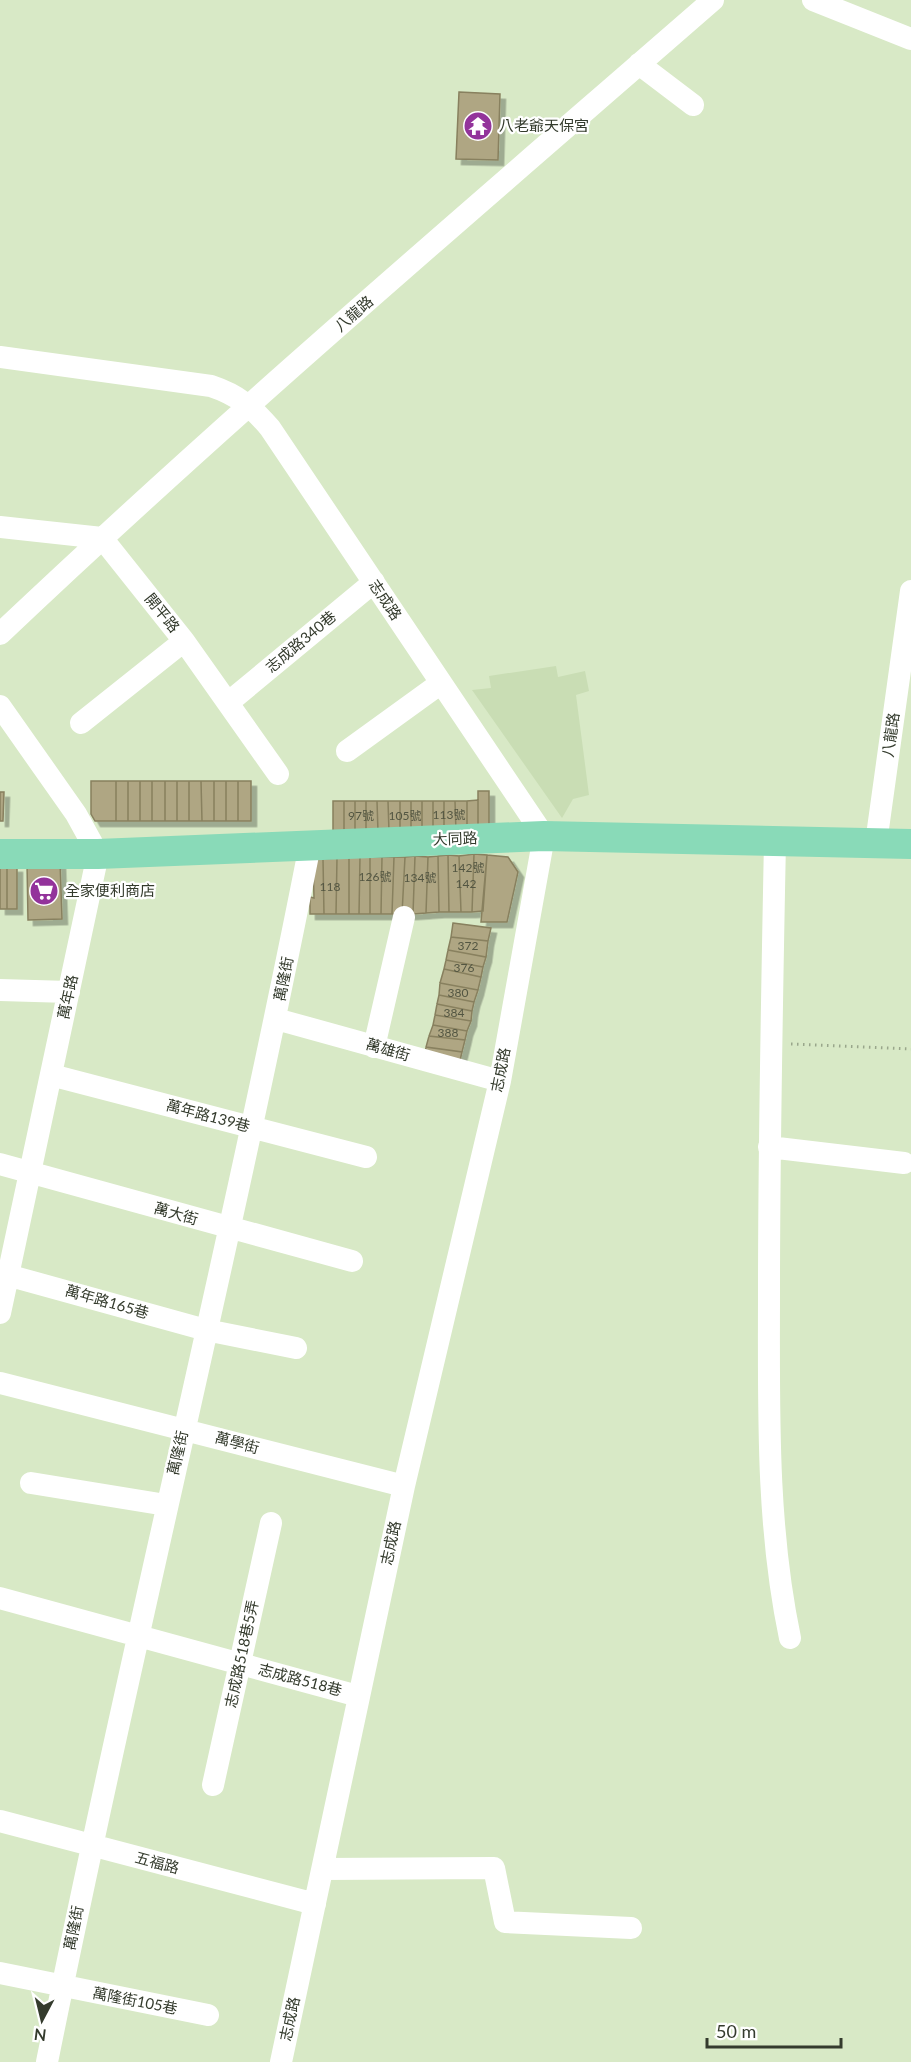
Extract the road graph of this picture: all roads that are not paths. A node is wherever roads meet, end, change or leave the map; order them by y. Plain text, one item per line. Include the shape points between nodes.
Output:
1 (813, 0) edge
2 (698, 4) edge
3 (911, 39) edge
4 (639, 64) junction
5 (693, 105) dead end
6 (0, 357) edge
7 (250, 404) junction
8 (0, 527) edge
9 (102, 538) junction
10 (374, 582) junction
11 (911, 591) edge
12 (0, 634) edge
13 (184, 642) junction
14 (441, 683) junction
15 (229, 702) junction
16 (0, 706) edge
17 (81, 723) dead end
18 (347, 751) dead end
19 (278, 774) dead end
20 (544, 836) junction
21 (775, 841) junction
22 (876, 843) junction
23 (911, 844) edge
24 (310, 845) junction
25 (0, 854) edge
26 (98, 854) junction
27 (404, 917) dead end
28 (0, 990) edge
29 (69, 992) junction
30 (276, 1019) junction
31 (374, 1047) junction
32 (51, 1075) junction
33 (500, 1081) junction
34 (251, 1128) junction
35 (769, 1147) junction
36 (366, 1158) dead end
37 (904, 1163) dead end
38 (0, 1164) edge
39 (30, 1172) junction
40 (228, 1228) junction
41 (352, 1261) dead end
42 (4, 1274) edge
43 (0, 1313) edge
44 (206, 1330) junction
45 (296, 1348) dead end
46 (0, 1383) edge
47 (183, 1429) junction
48 (31, 1483) dead end
49 (404, 1486) junction
50 (166, 1505) junction
51 (271, 1523) dead end
52 (0, 1598) edge
53 (137, 1635) junction
54 (790, 1638) dead end
55 (240, 1664) junction
56 (358, 1696) junction
57 (213, 1785) dead end
58 (0, 1821) edge
59 (90, 1845) junction
60 (323, 1869) junction
61 (315, 1904) junction
62 (631, 1928) dead end
63 (0, 1973) edge
64 (62, 1987) junction
65 (208, 2015) dead end
66 (47, 2062) edge
67 (281, 2062) edge

1 - 3 street
2 - 4 street, 八龍路
4 - 5 street
4 - 7 street, 八龍路
6 - 7 street, 志成路 via 211,386
7 - 9 street, 八龍路
7 - 10 street, 志成路
8 - 9 street
9 - 12 street, 八龍路
9 - 13 street, 開平路
10 - 14 street, 志成路
10 - 15 street, 志成路340巷
11 - 22 street, 八龍路
13 - 15 street, 開平路
13 - 17 street
14 - 18 street
14 - 20 street, 志成路
15 - 19 street, 開平路
16 - 26 street via 76,813
20 - 21 main road, 大同路
20 - 24 main road, 大同路
20 - 33 street, 志成路
21 - 22 main road, 大同路
21 - 35 street
22 - 23 main road, 大同路
24 - 26 main road, 大同路
24 - 30 street, 萬隆街
25 - 26 main road, 大同路
26 - 29 street, 萬年路
27 - 31 street
28 - 29 street
29 - 32 street, 萬年路
30 - 31 street, 萬雄街
30 - 34 street, 萬隆街
31 - 33 street, 萬雄街
32 - 34 street, 萬年路139巷
32 - 39 street, 萬年路
33 - 49 street, 志成路
34 - 36 street, 萬年路139巷
34 - 40 street, 萬隆街
35 - 37 street
35 - 54 street via 769,1453 782,1600
38 - 39 street, 萬大街
39 - 40 street, 萬大街
39 - 42 street, 萬年路
40 - 41 street, 萬大街
40 - 44 street, 萬隆街
42 - 43 street, 萬年路
42 - 44 street, 萬年路165巷
44 - 45 street, 萬年路165巷
44 - 47 street, 萬隆街
46 - 47 street, 萬學街
47 - 49 street, 萬學街
47 - 50 street, 萬隆街
48 - 50 street
49 - 56 street, 志成路
50 - 53 street, 萬隆街
51 - 55 street, 志成路518巷5弄
52 - 53 street, 志成路518巷
53 - 55 street, 志成路518巷
53 - 59 street, 萬隆街
55 - 56 street, 志成路518巷
55 - 57 street, 志成路518巷5弄
56 - 60 street, 志成路
58 - 59 street, 五福路
59 - 61 street, 五福路
59 - 64 street, 萬隆街
60 - 61 street, 志成路
60 - 62 street via 494,1868 505,1922
61 - 67 street, 志成路
63 - 64 street, 萬隆街105巷
64 - 65 street, 萬隆街105巷
64 - 66 street, 萬隆街

